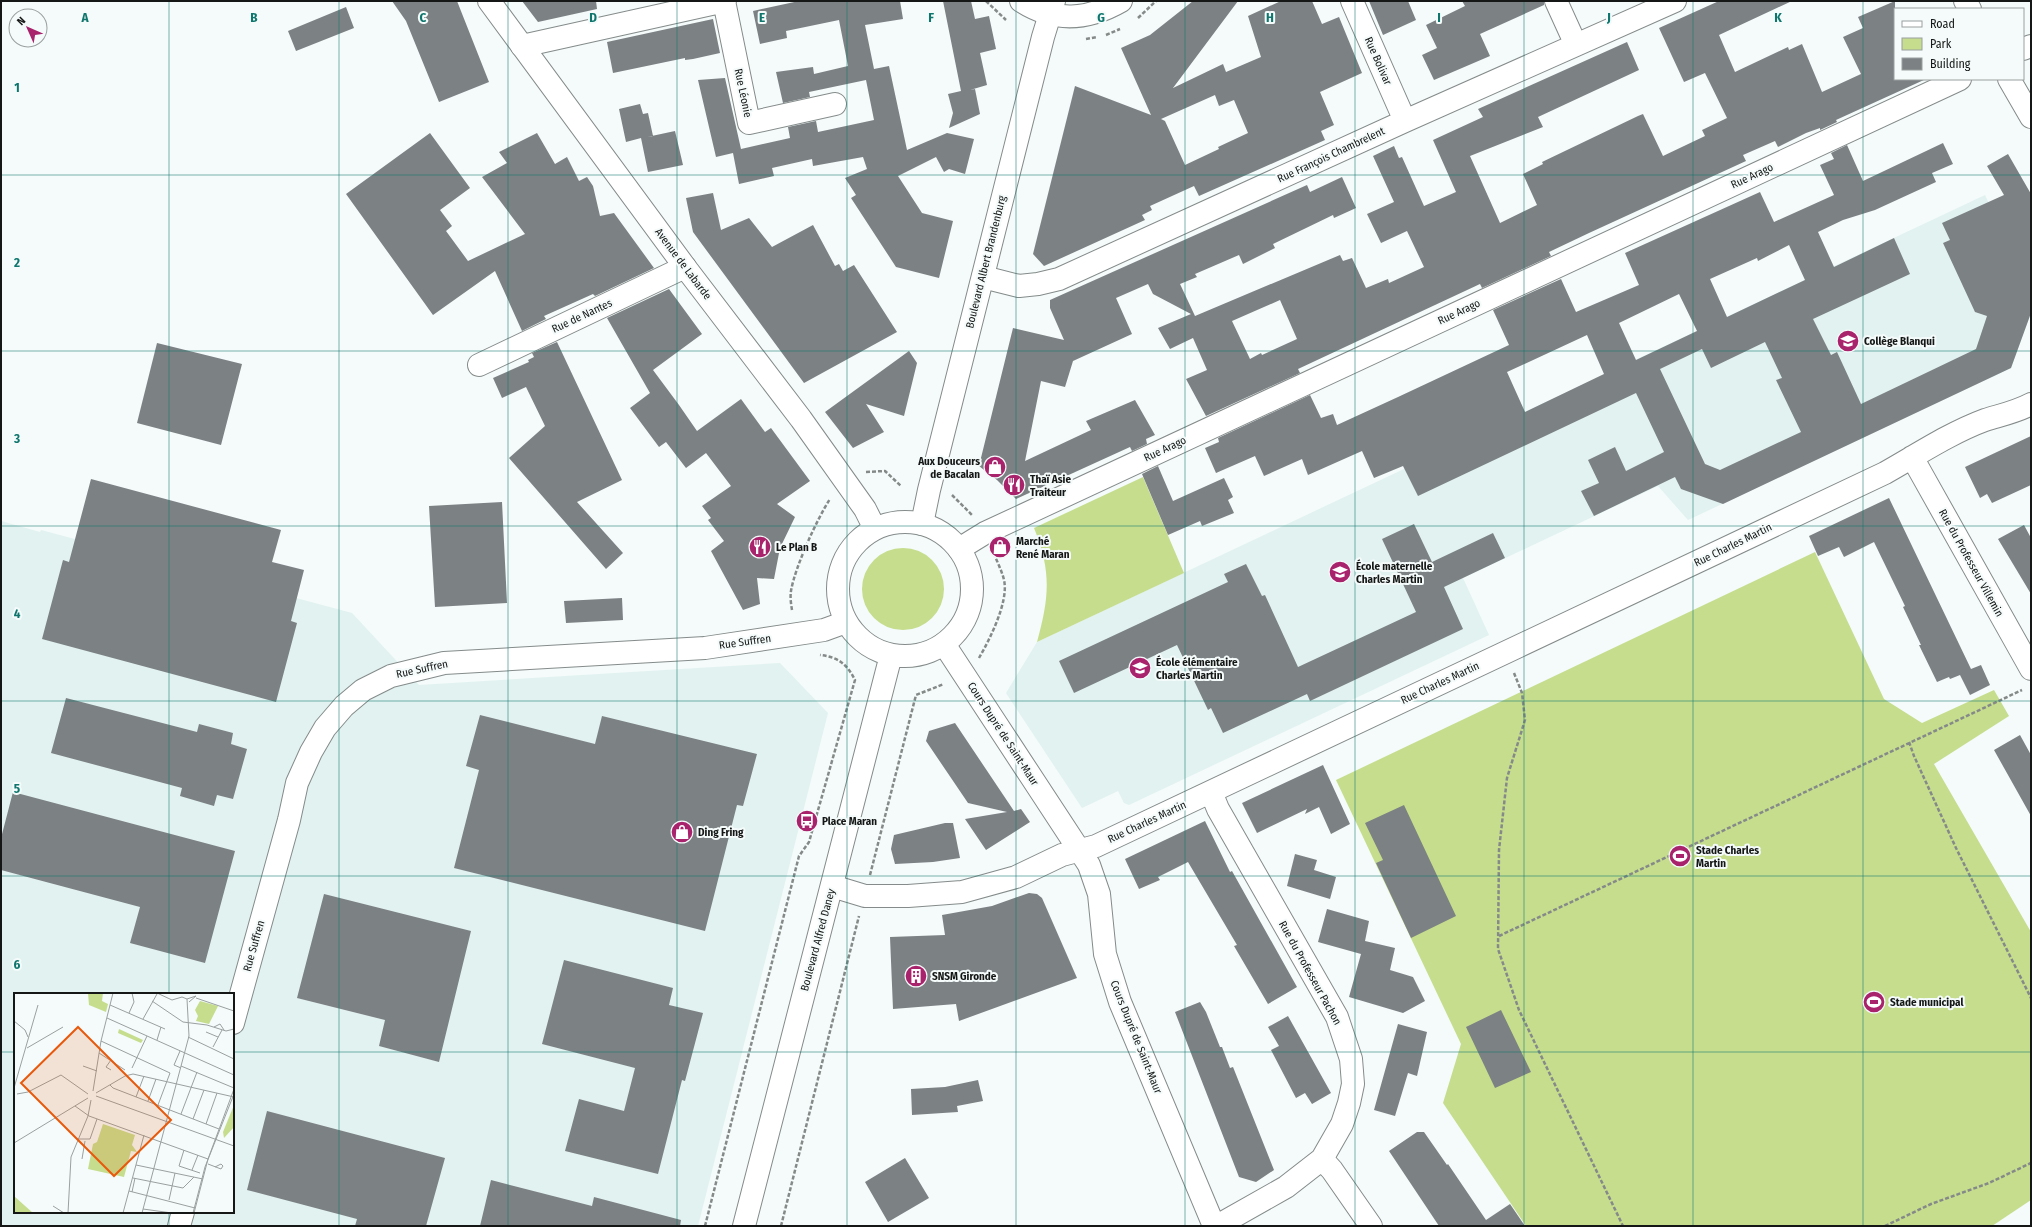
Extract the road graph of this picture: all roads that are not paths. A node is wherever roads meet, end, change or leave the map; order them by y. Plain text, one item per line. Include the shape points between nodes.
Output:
1 (489, 1) edge
2 (724, 1) edge
3 (1021, 1) edge
4 (1121, 1) edge
5 (1352, 1) edge
6 (1556, 1) edge
7 (1675, 1) edge
8 (1052, 7) edge
9 (1576, 45) junction
10 (522, 46) junction
11 (1958, 80) edge
12 (2011, 80) edge
13 (835, 104) dead end
14 (2031, 118) edge
15 (1405, 121) junction
16 (685, 267) junction
17 (983, 277) junction
18 (479, 365) dead end
19 (2031, 404) edge
20 (1912, 457) junction
21 (922, 524) junction
22 (875, 529) junction
23 (959, 549) junction
24 (846, 622) junction
25 (944, 644) junction
26 (891, 655) junction
27 (2028, 678) edge
28 (1211, 792) junction
29 (1080, 851) junction
30 (832, 886) junction
31 (234, 1019) edge
32 (1322, 1160) junction
33 (183, 1213) edge
34 (179, 1226) edge
35 (744, 1226) edge
36 (1215, 1226) edge
37 (1371, 1226) edge

1 - 10 street, Avenue de Labarde
2 - 10 street, Rue Léonie
2 - 13 street, Rue Léonie via 749,123
3 - 8 street via 1035,9
4 - 8 street via 1105,10 1068,17
5 - 15 street, Rue Bolivar
6 - 9 street
7 - 9 street, Rue François Chambrelent
8 - 17 street, Boulevard Albert Brandenburg
9 - 15 street, Rue François Chambrelent
10 - 16 street, Avenue de Labarde
11 - 23 street, Rue Arago via 985,533
12 - 14 street
15 - 17 street, Rue François Chambrelent via 1059,279 1019,286
16 - 18 street, Rue de Nantes
16 - 22 street, Avenue de Labarde via 801,419 865,509
17 - 21 street, Boulevard Albert Brandenburg
19 - 20 street, Rue Charles Martin via 1985,420
20 - 27 street, Rue du Professeur Villemin
20 - 28 street, Rue Charles Martin via 1885,473
21 - 22 street via 895,523
21 - 23 street via 943,533
22 - 24 street via 858,542 845,559 839,580 839,601
23 - 25 street via 969,568 971,596 968,610 958,629
24 - 26 street via 858,637 873,648
24 - 31 street, Rue Suffren via 824,630 705,648 444,662 391,676 363,690 344,706 325,728 297,783
25 - 26 street via 927,652 909,656
25 - 29 street, Cours Dupré de Saint-Maur
26 - 30 street, Boulevard Alfred Daney
28 - 29 street, Rue Charles Martin via 1096,846
28 - 32 street, Rue du Professeur Pachon via 1337,1017 1351,1058 1353,1084 1350,1103 1342,1124
29 - 30 street, Rue Charles Martin via 1062,855 1016,877 962,892 865,896
29 - 36 street, Cours Dupré de Saint-Maur via 1089,865 1099,894 1105,954 1120,1002
30 - 35 street, Boulevard Alfred Daney
32 - 36 street, Rue du Professeur Pachon via 1286,1187
32 - 37 street via 1332,1170
33 - 34 street

